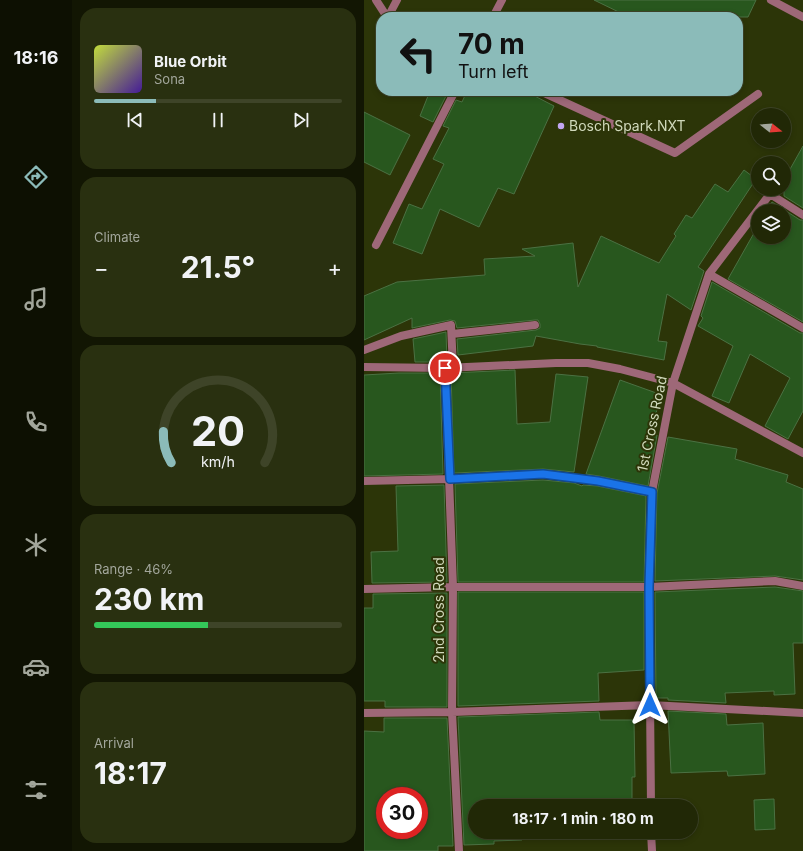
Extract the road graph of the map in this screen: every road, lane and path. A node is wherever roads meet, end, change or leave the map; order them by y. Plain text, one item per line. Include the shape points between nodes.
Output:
1 (376, 0) edge
2 (396, 0) edge
3 (502, 0) edge
4 (771, 0) edge
5 (384, 12) edge
6 (390, 12) edge
7 (496, 12) edge
8 (803, 17) edge
9 (758, 94) dead end
10 (452, 96) edge
11 (551, 96) edge
12 (803, 215) edge
13 (376, 245) dead end
14 (709, 274) junction
15 (535, 325) dead end
16 (803, 328) edge
17 (452, 334) junction
18 (364, 350) edge
19 (364, 367) edge
20 (449, 368) junction
21 (673, 383) junction
22 (803, 453) edge
23 (450, 479) junction
24 (364, 481) edge
25 (652, 492) junction
26 (803, 586) edge
27 (453, 587) junction
28 (649, 587) junction
29 (364, 589) edge
30 (650, 705) junction
31 (452, 712) junction
32 (364, 713) edge
33 (803, 713) edge
34 (651, 799) edge
35 (651, 839) edge
36 (459, 851) edge
37 (652, 851) edge

1 - 5 street
2 - 6 street
3 - 7 street
4 - 8 street
9 - 11 street via 675,153
10 - 13 street
12 - 14 street, 1st Cross Road via 770,194
14 - 16 street
14 - 21 street, 1st Cross Road
15 - 17 street
17 - 18 street via 451,325 400,336
17 - 20 street, 2nd Cross Road
19 - 20 street
20 - 21 street via 588,363
20 - 23 street, 2nd Cross Road
21 - 22 street
21 - 25 street, 1st Cross Road
23 - 24 street
23 - 25 street via 543,474 598,481
23 - 27 street, 2nd Cross Road
25 - 28 street, 1st Cross Road
26 - 28 street via 775,582
27 - 28 street
27 - 29 street
27 - 31 street, 2nd Cross Road
28 - 30 street, 1st Cross Road
30 - 31 street
30 - 33 street
30 - 34 street, 1st Cross Road
31 - 32 street
31 - 36 street, 2nd Cross Road
35 - 37 street

